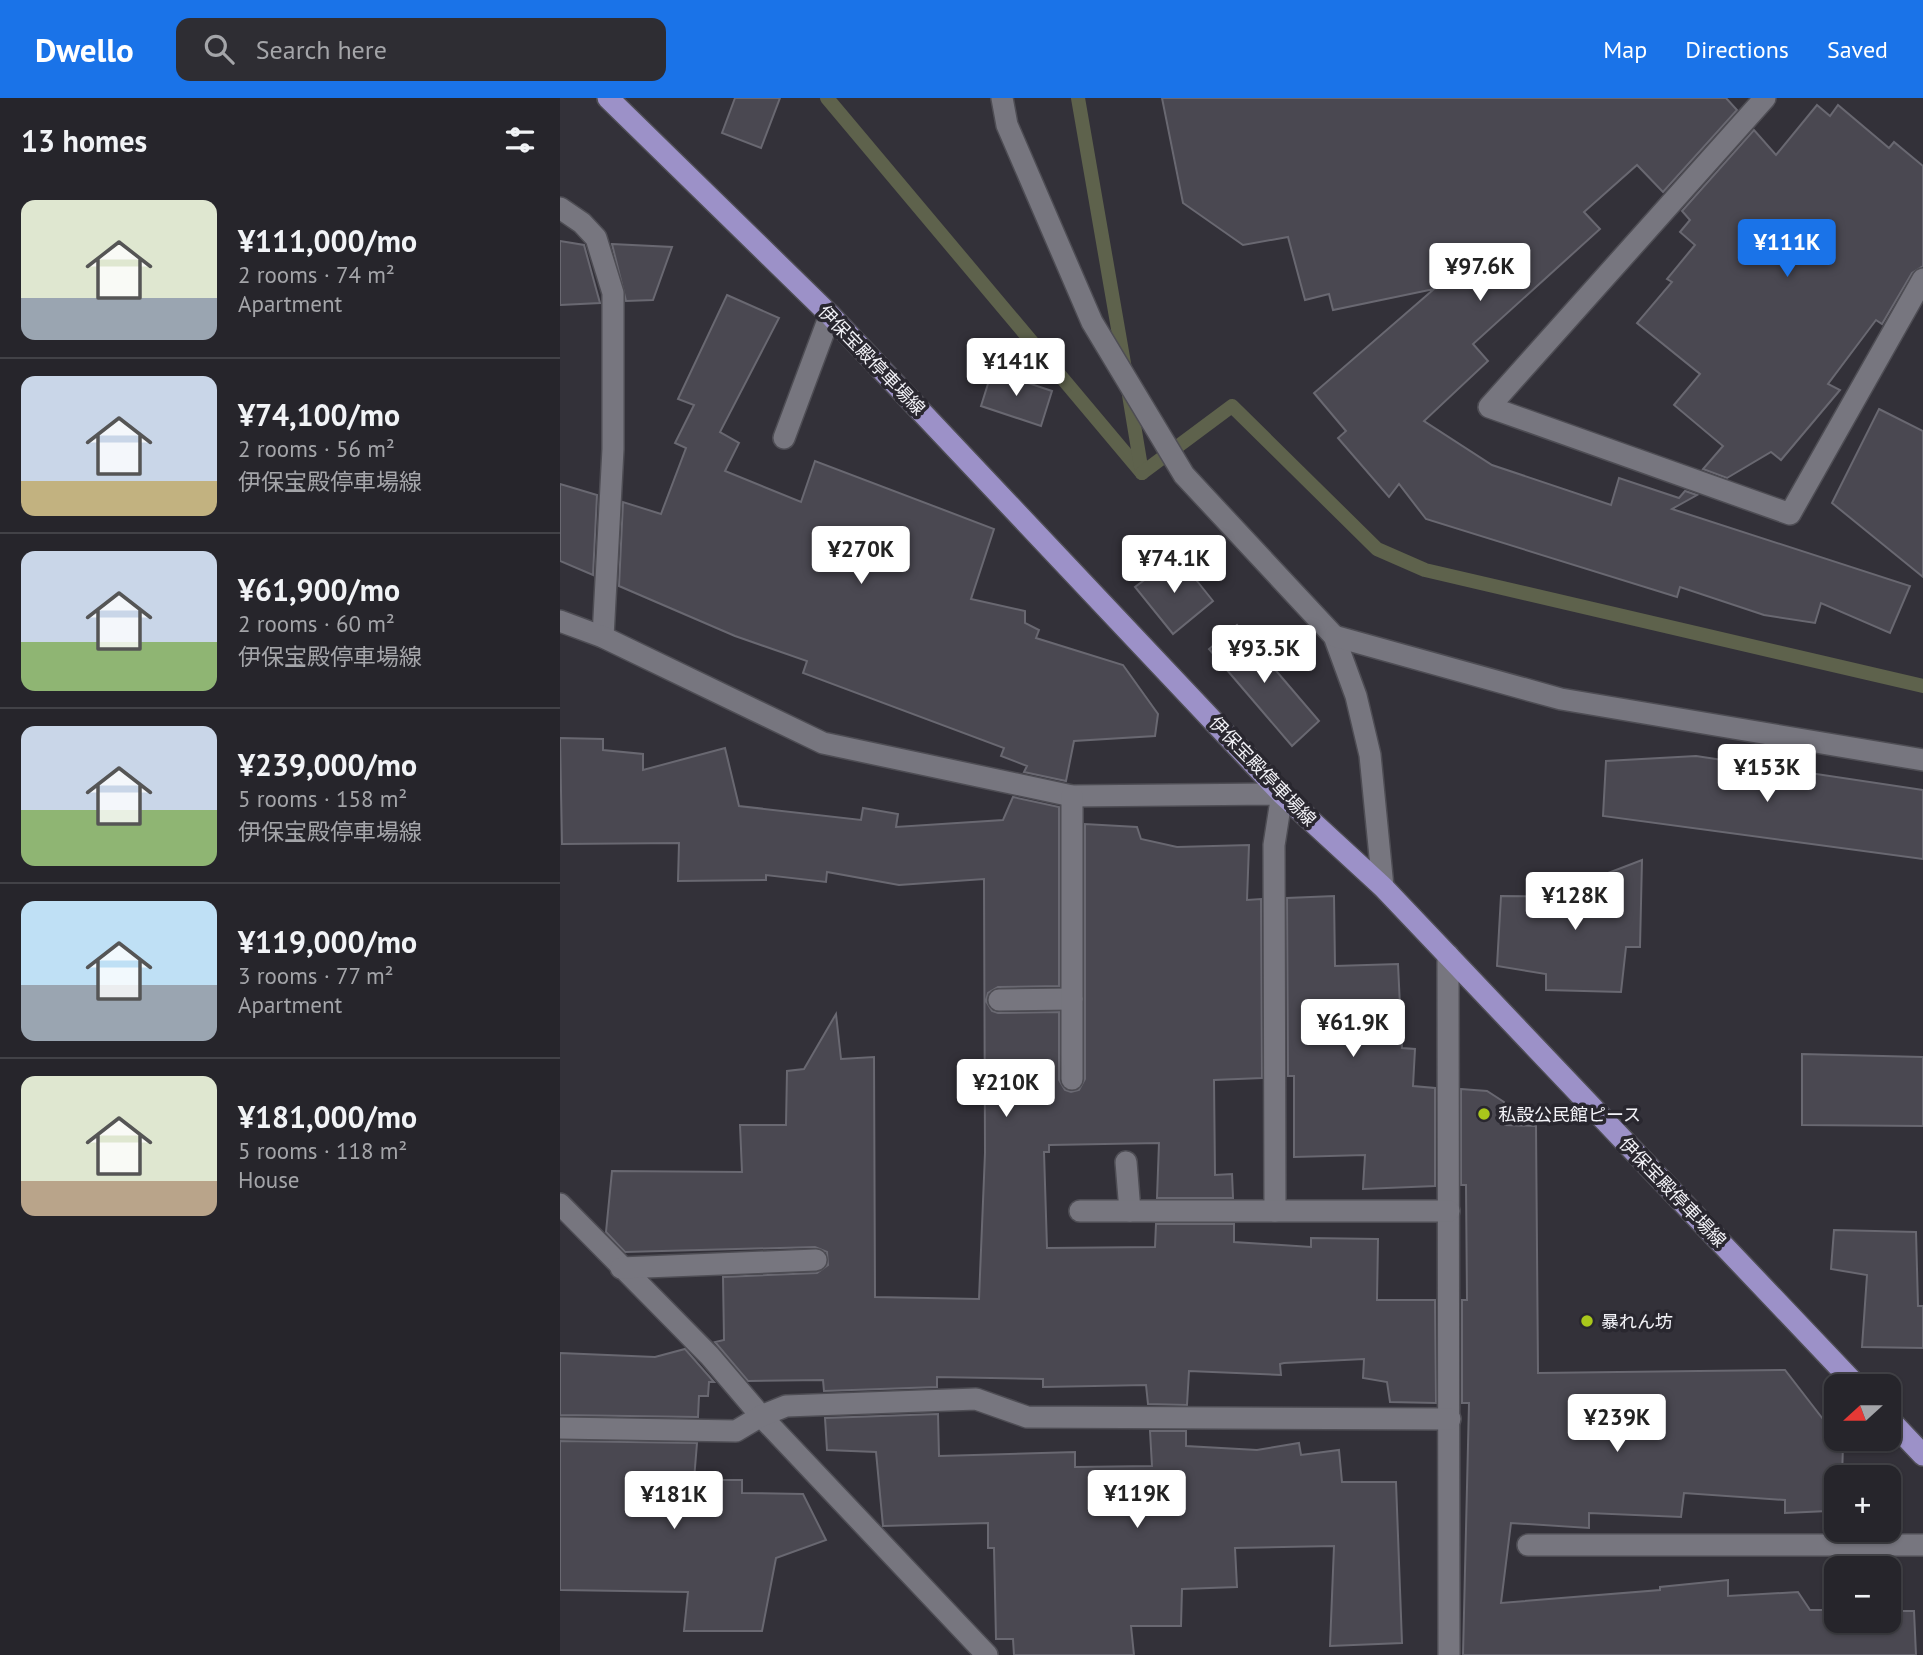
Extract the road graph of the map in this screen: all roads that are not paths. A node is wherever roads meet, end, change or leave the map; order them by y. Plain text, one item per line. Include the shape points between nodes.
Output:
1 (608, 98) edge
2 (1002, 98) edge
3 (1765, 98) edge
4 (560, 208) edge
5 (1923, 279) edge
6 (830, 315) junction
7 (785, 438) dead end
8 (560, 621) edge
9 (1334, 636) junction
10 (603, 637) junction
11 (1923, 760) edge
12 (1282, 794) junction
13 (1072, 796) junction
14 (1383, 887) junction
15 (1448, 955) junction
16 (1072, 999) junction
17 (999, 1000) dead end
18 (1072, 1079) dead end
19 (1126, 1161) dead end
20 (560, 1204) edge
21 (1080, 1211) dead end
22 (1130, 1211) junction
23 (1275, 1211) junction
24 (1449, 1211) junction
25 (816, 1260) dead end
26 (621, 1268) junction
27 (1846, 1374) edge
28 (761, 1416) junction
29 (1450, 1419) junction
30 (560, 1427) edge
31 (1901, 1432) edge
32 (1923, 1455) edge
33 (1528, 1545) dead end
34 (1923, 1545) edge
35 (987, 1655) edge
36 (1448, 1655) edge

1 - 6 main road, 伊保宝殿停車場線
2 - 9 street via 1007,125 1092,322 1184,475
3 - 5 street via 1489,407 1790,514
4 - 10 street via 596,238 613,293 613,449
6 - 7 street
6 - 12 main road, 伊保宝殿停車場線
8 - 10 street
9 - 11 street via 1561,699
9 - 14 street via 1356,696 1370,755
10 - 13 street via 823,743
12 - 13 street
12 - 14 main road, 伊保宝殿停車場線
12 - 23 street via 1274,845
13 - 16 street
14 - 15 main road, 伊保宝殿停車場線
15 - 24 street
15 - 27 main road, 伊保宝殿停車場線
16 - 17 street
16 - 18 street
19 - 22 street
20 - 26 street
21 - 22 street
22 - 23 street
23 - 24 street
24 - 29 street
25 - 26 street
26 - 28 street via 709,1355
28 - 29 street via 786,1406 976,1399 1027,1417
28 - 30 street via 736,1432
28 - 35 street
29 - 36 street
31 - 32 main road
33 - 34 street

